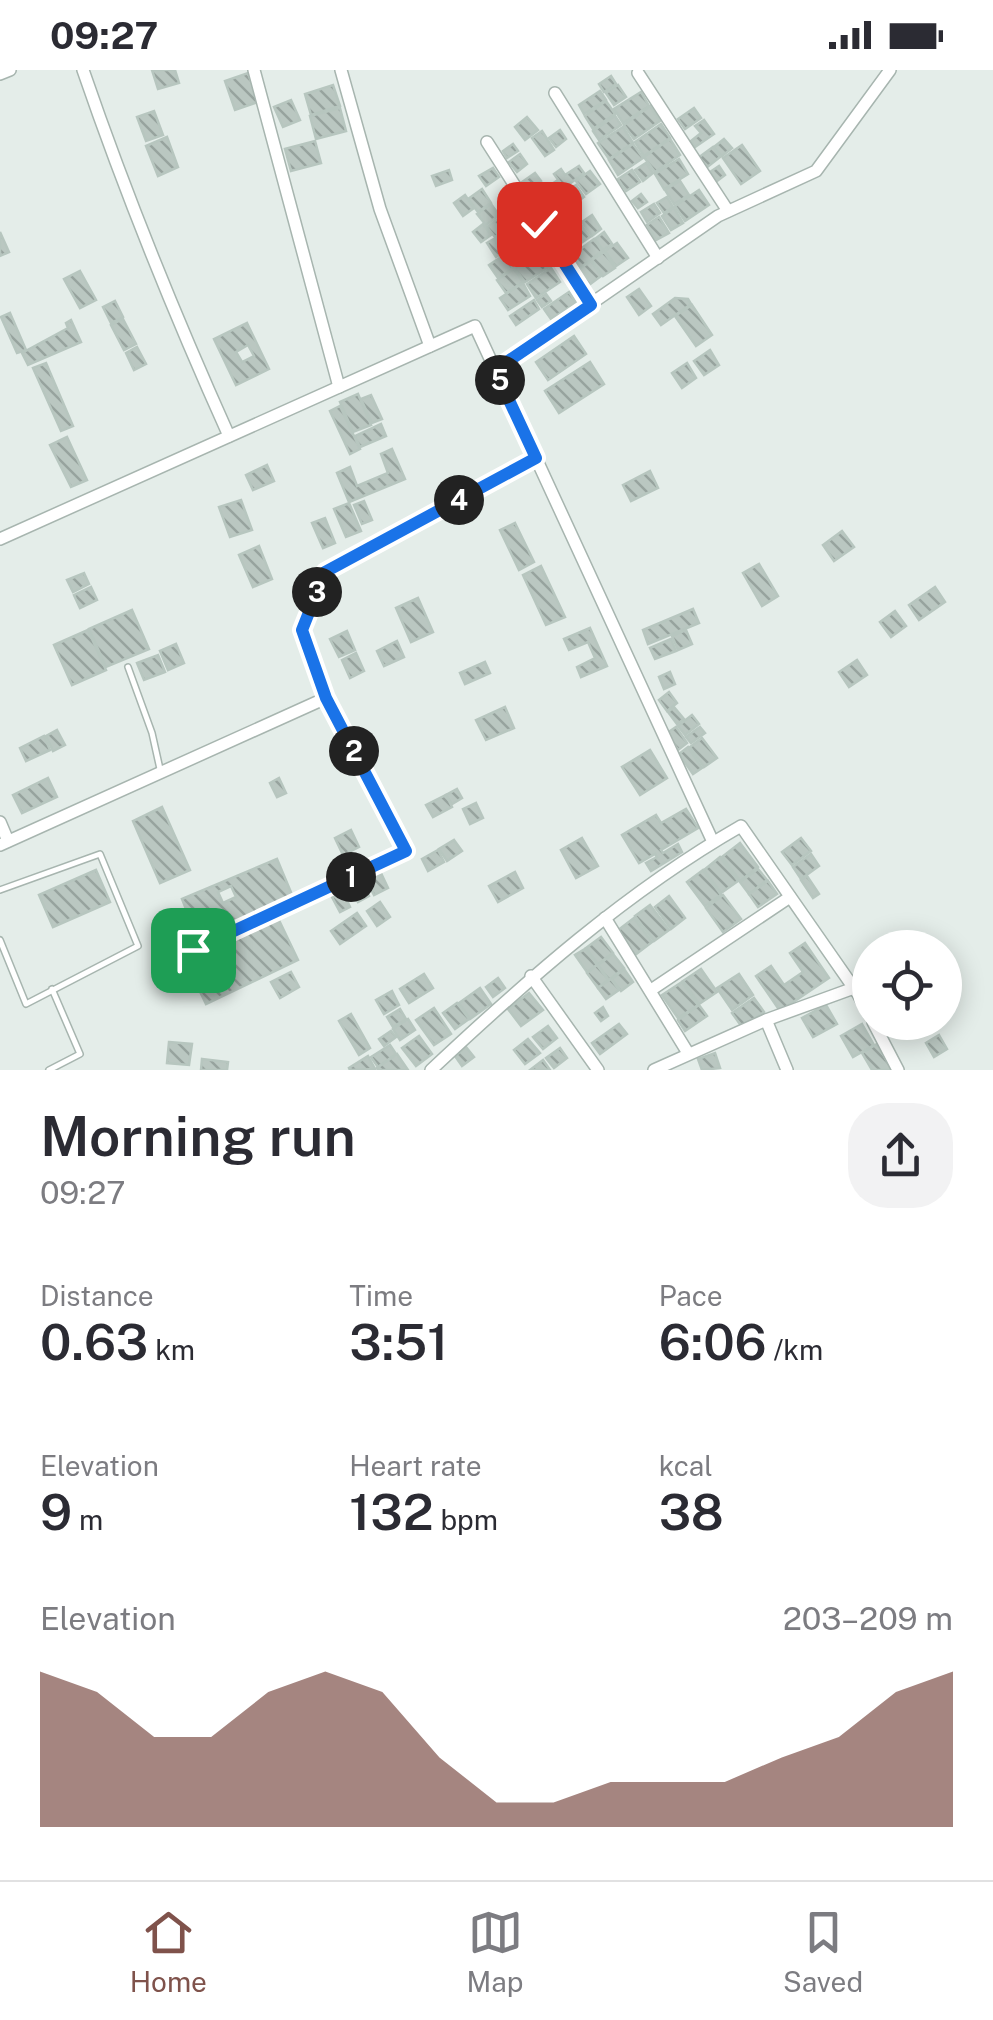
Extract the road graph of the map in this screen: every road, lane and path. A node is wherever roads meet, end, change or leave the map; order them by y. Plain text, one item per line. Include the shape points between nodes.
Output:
1 (10, 70) edge
2 (83, 70) edge
3 (254, 70) edge
4 (341, 70) edge
5 (890, 70) edge
6 (638, 73) dead end
7 (0, 74) edge
8 (555, 93) dead end
9 (487, 142) dead end
10 (728, 211) junction
11 (658, 258) junction
12 (591, 305) junction
13 (430, 346) junction
14 (495, 370) junction
15 (339, 387) junction
16 (230, 436) junction
17 (536, 458) junction
18 (0, 538) edge
19 (128, 667) dead end
20 (326, 698) junction
21 (161, 772) junction
22 (0, 822) edge
23 (713, 842) junction
24 (4, 843) edge
25 (0, 890) edge
26 (790, 897) junction
27 (605, 918) junction
28 (0, 940) edge
29 (193, 950) dead end
30 (531, 976) junction
31 (852, 985) edge
32 (52, 989) junction
33 (852, 989) edge
34 (651, 990) junction
35 (766, 1020) junction
36 (883, 1040) edge
37 (688, 1053) junction
38 (48, 1070) edge
39 (431, 1070) edge
40 (598, 1070) edge
41 (654, 1070) edge
42 (787, 1070) edge
43 (898, 1070) edge

1 - 7 street
2 - 16 street via 124,189
3 - 15 street
4 - 13 street via 380,209
5 - 10 street via 816,170
6 - 10 street
8 - 11 street
9 - 12 street
10 - 11 street
11 - 12 street
12 - 14 street
13 - 14 street via 475,326
13 - 15 street
14 - 17 street
15 - 16 street
16 - 18 street
17 - 20 street via 325,572 302,630
17 - 23 street
19 - 21 lane
20 - 21 street
20 - 29 street via 406,851
21 - 24 street
22 - 24 street
23 - 26 street via 741,826
23 - 27 street
25 - 32 lane via 100,854 138,946
26 - 31 street
26 - 34 street
27 - 30 street
27 - 34 street
28 - 32 lane via 26,1004
30 - 39 street
30 - 40 street
32 - 38 lane via 80,1054
33 - 35 street
34 - 37 street
35 - 37 street
35 - 42 street
36 - 43 street
37 - 41 street

